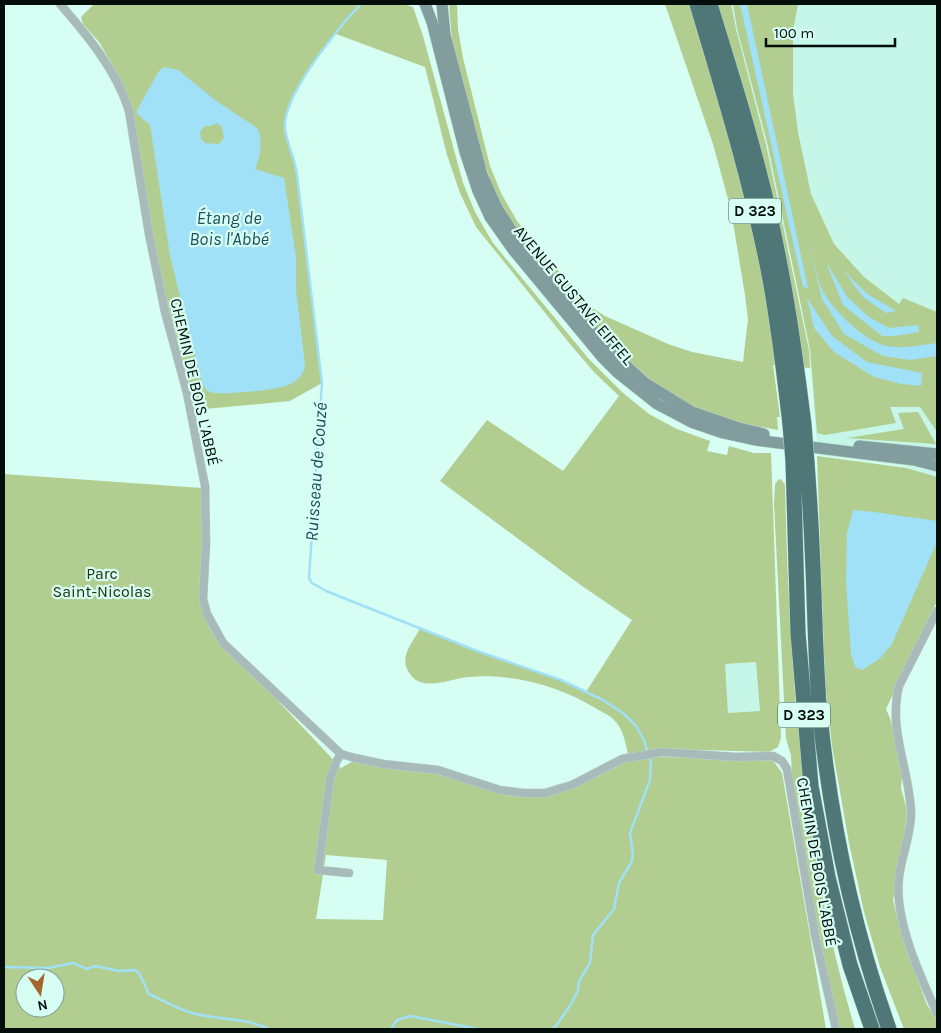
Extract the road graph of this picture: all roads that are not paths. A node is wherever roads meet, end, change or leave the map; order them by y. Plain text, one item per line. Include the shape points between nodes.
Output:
1 (60, 4) edge
2 (425, 4) edge
3 (442, 4) edge
4 (697, 4) edge
5 (710, 4) edge
6 (720, 4) edge
7 (742, 110) junction
8 (797, 424) junction
9 (937, 454) edge
10 (800, 462) junction
11 (937, 466) edge
12 (937, 611) edge
13 (341, 754) junction
14 (349, 873) dead end
15 (865, 957) junction
16 (850, 965) junction
17 (937, 1013) edge
18 (836, 1029) edge
19 (861, 1029) edge
20 (872, 1029) edge
21 (889, 1029) edge
22 (898, 1029) edge

1 - 13 street, CHEMIN DE BOIS L'ABBÉ via 111,72 129,111 151,244 187,393 205,486 203,599 207,614 223,643
2 - 11 street, AVENUE GUSTAVE EIFFEL via 470,168 490,217 514,251 618,373 657,404 723,433
3 - 9 street, AVENUE GUSTAVE EIFFEL via 445,35 463,106 482,174 497,208 519,242 626,368 678,405 739,428 820,442
4 - 8 highway, D 323 via 757,219
5 - 7 highway, D 323
6 - 7 highway via 739,81
7 - 8 highway, D 323 via 780,262 793,344
8 - 10 highway, D 323, bridge
10 - 15 highway, D 323 via 812,547 814,632 825,752 844,870
10 - 16 highway, D 323 via 798,632 811,786 828,877
12 - 17 street via 899,686 895,723 911,812 898,899 908,942
13 - 14 street via 330,780 318,870
13 - 18 street, CHEMIN DE BOIS L'ABBÉ via 383,764 438,770 500,790 528,793 545,793 572,785 615,761 643,754 671,752 778,758 787,769 815,935
15 - 21 highway, D 323
15 - 22 highway via 878,975
16 - 19 highway via 850,992
16 - 20 highway, D 323

